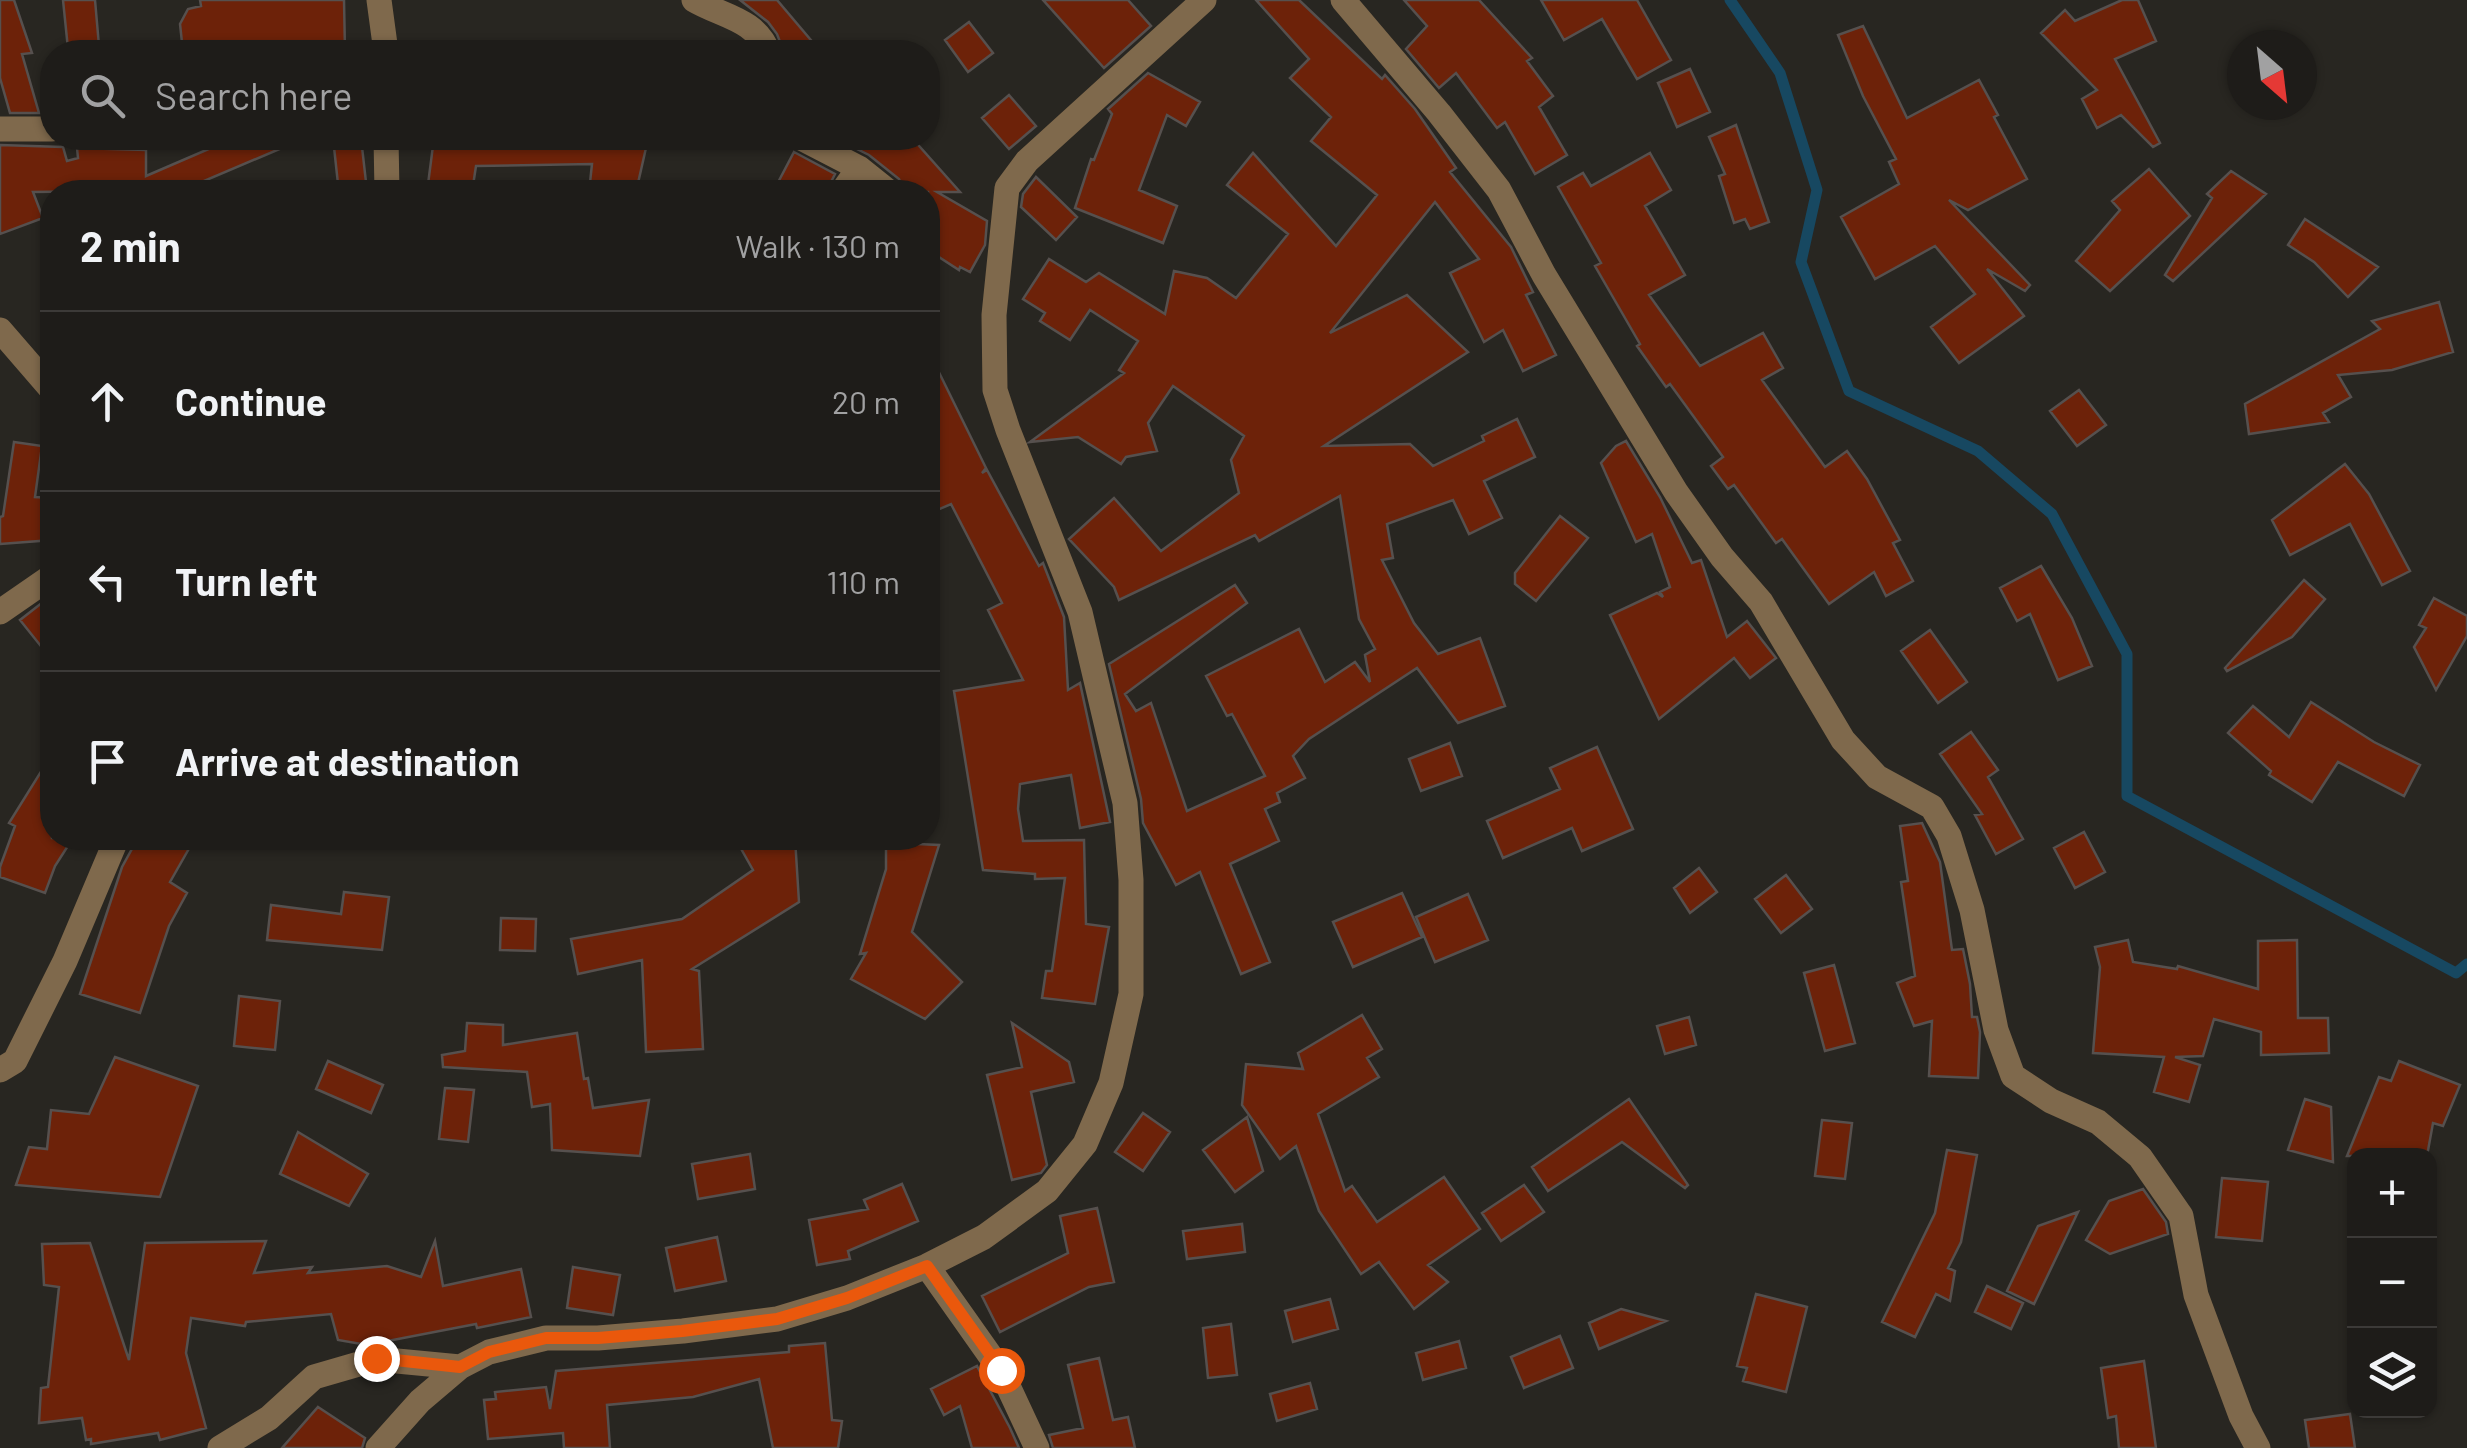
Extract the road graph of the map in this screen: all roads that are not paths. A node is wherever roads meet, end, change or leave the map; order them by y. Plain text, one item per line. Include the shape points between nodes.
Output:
1 (378, 0) edge
2 (694, 0) edge
3 (1204, 0) edge
4 (1343, 0) edge
5 (384, 40) edge
6 (764, 40) edge
7 (40, 128) edge
8 (0, 130) edge
9 (386, 150) edge
10 (824, 150) edge
11 (859, 168) junction
12 (387, 180) edge
13 (850, 180) edge
14 (874, 180) edge
15 (0, 330) edge
16 (40, 376) edge
17 (40, 584) edge
18 (0, 612) edge
19 (112, 850) edge
20 (0, 1070) edge
21 (927, 1266) junction
22 (460, 1367) junction
23 (220, 1448) edge
24 (378, 1448) edge
25 (1037, 1448) edge
26 (2258, 1448) edge

1 - 5 street
2 - 6 street via 744,22
3 - 21 street via 1028,161 1007,188 994,315 995,390 1080,612 1125,803 1131,994 1112,1083 1085,1144 1046,1191 984,1237
4 - 26 street via 1499,190 1676,492 1760,602 1843,740 1877,776 1932,807 1949,836 1972,910 1996,1030 2014,1076 2126,1145 2181,1216 2196,1295
7 - 8 street
9 - 12 street
10 - 11 street
11 - 13 street
11 - 14 street
15 - 16 street
17 - 18 street
19 - 20 street via 15,1062
21 - 22 street via 777,1319 546,1338
21 - 25 street via 1001,1370
22 - 23 street via 376,1358 314,1377 269,1418
22 - 24 street

